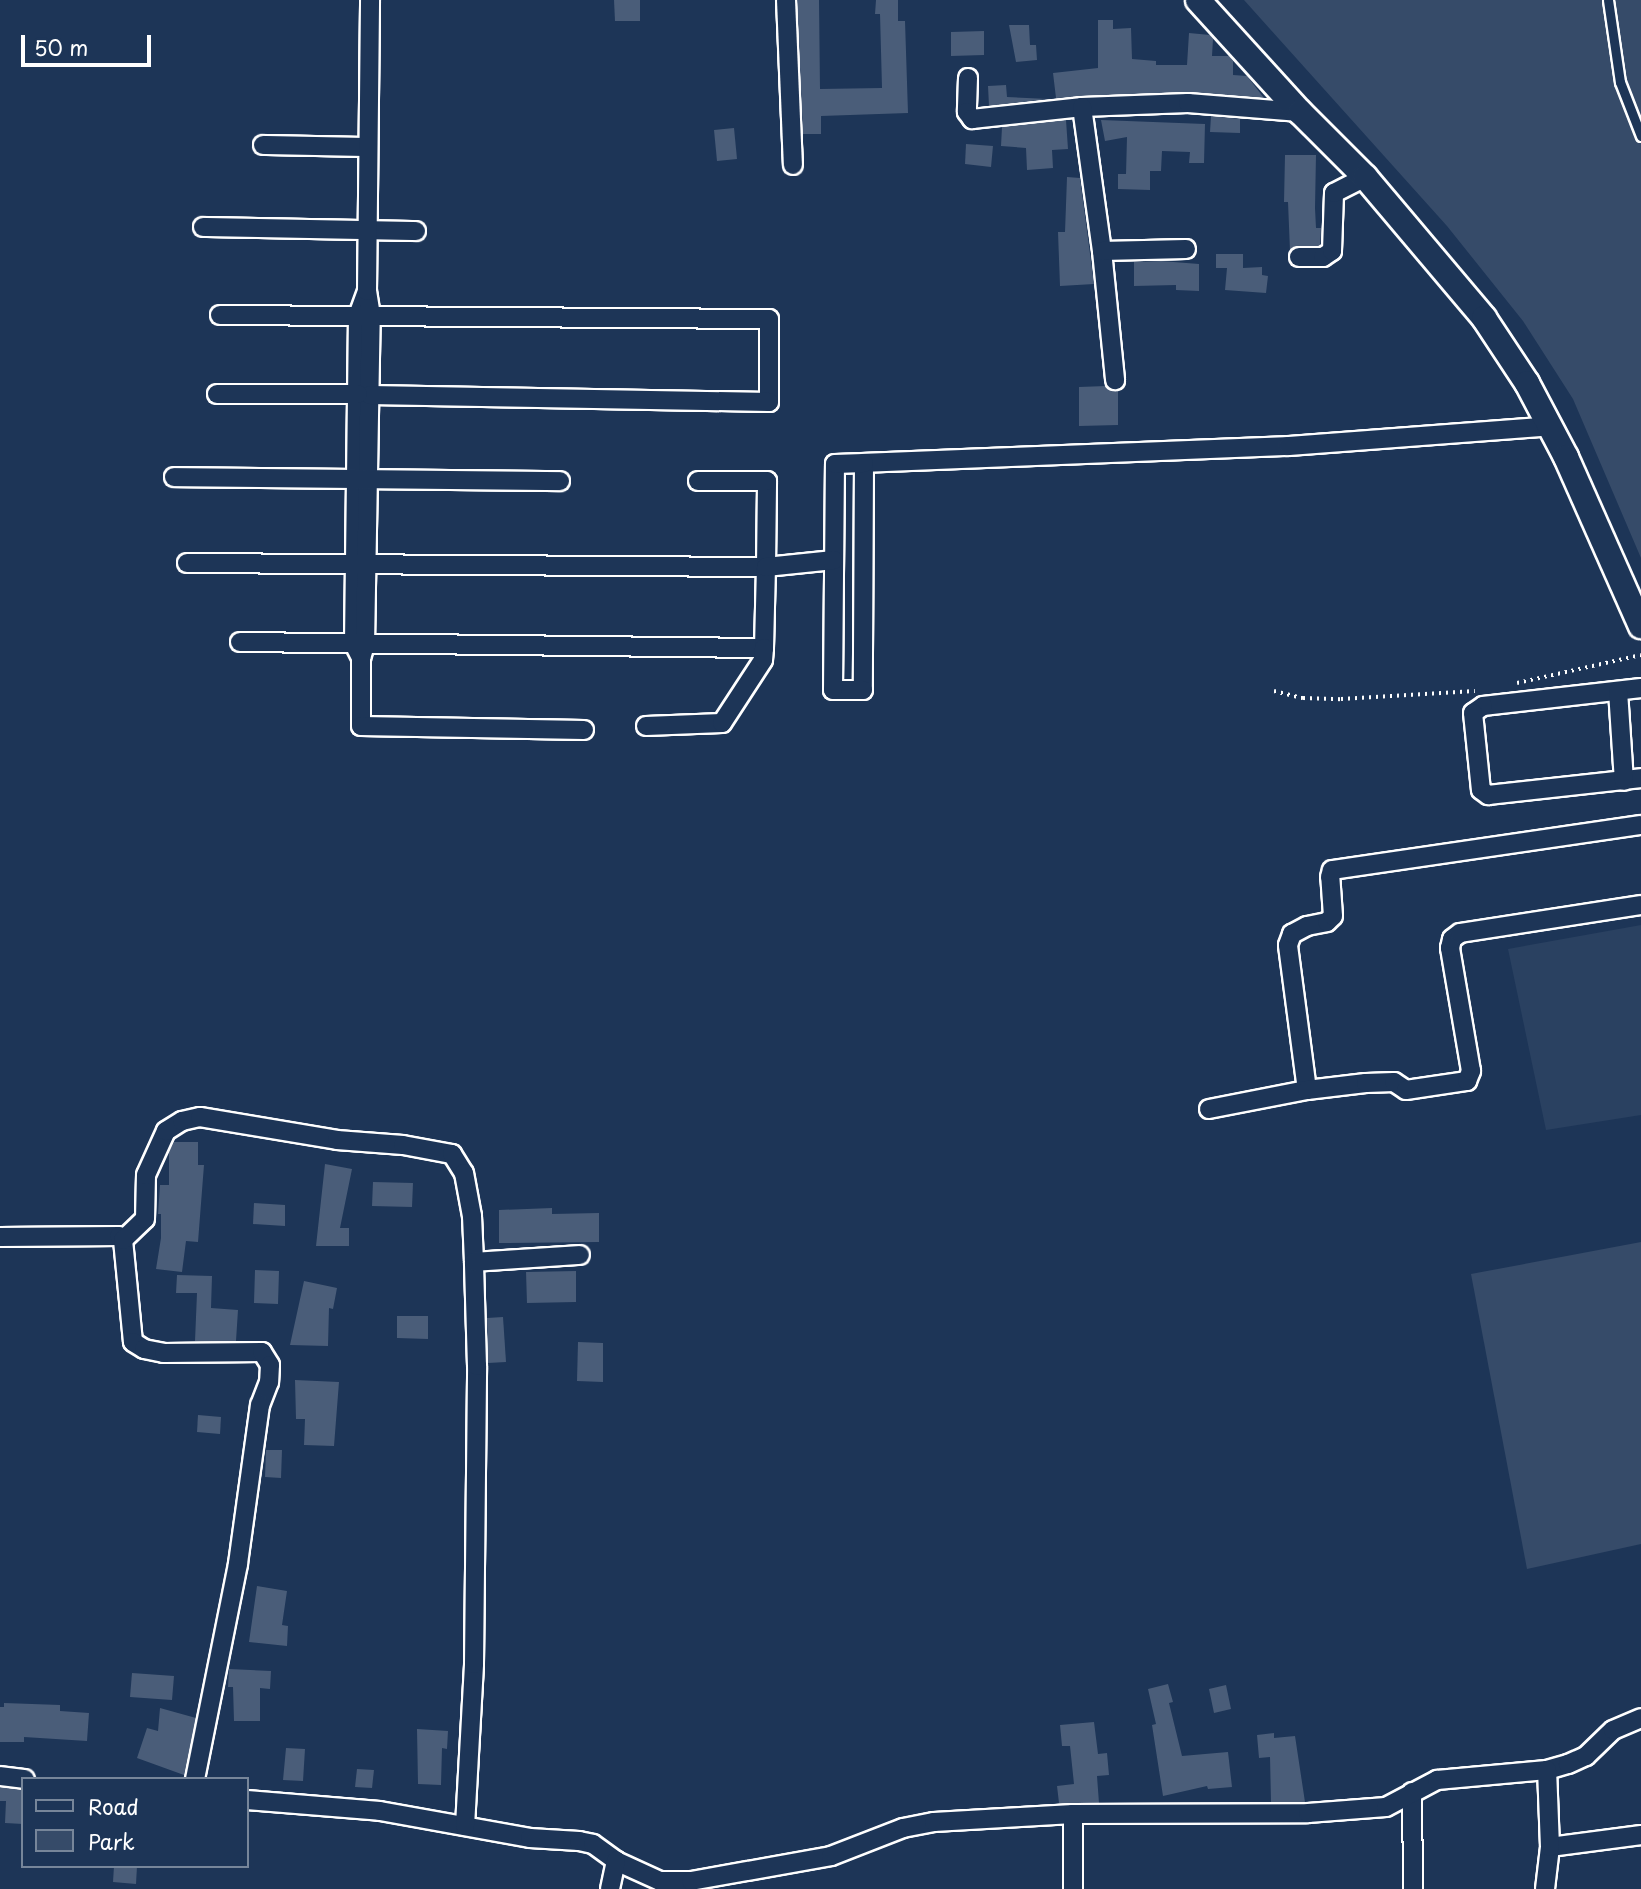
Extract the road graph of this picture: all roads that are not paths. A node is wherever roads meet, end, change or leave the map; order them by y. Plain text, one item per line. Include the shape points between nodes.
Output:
1 (370, 0) edge
2 (786, 0) edge
3 (1198, 0) edge
4 (1608, 0) edge
5 (968, 78) dead end
6 (1082, 107) junction
7 (1300, 112) junction
8 (1641, 136) edge
9 (262, 145) dead end
10 (368, 147) junction
11 (793, 164) dead end
12 (1365, 177) junction
13 (203, 227) dead end
14 (367, 229) junction
15 (416, 231) dead end
16 (1186, 249) dead end
17 (1102, 251) junction
18 (1299, 257) dead end
19 (220, 315) dead end
20 (365, 316) junction
21 (1115, 380) dead end
22 (217, 394) dead end
23 (364, 395) junction
24 (1550, 426) junction
25 (864, 463) junction
26 (173, 477) dead end
27 (362, 479) junction
28 (560, 481) dead end
29 (698, 481) dead end
30 (834, 560) junction
31 (187, 563) dead end
32 (361, 564) junction
33 (766, 567) junction
34 (1641, 626) edge
35 (240, 642) dead end
36 (764, 648) junction
37 (360, 649) junction
38 (1641, 688) edge
39 (1618, 691) junction
40 (646, 726) dead end
41 (584, 730) dead end
42 (1632, 780) edge
43 (1641, 825) edge
44 (1641, 905) edge
45 (1307, 1090) junction
46 (1209, 1109) dead end
47 (0, 1237) edge
48 (123, 1240) junction
49 (580, 1255) dead end
50 (474, 1262) junction
51 (1641, 1718) edge
52 (1547, 1770) junction
53 (0, 1776) edge
54 (195, 1777) edge
55 (21, 1779) edge
56 (1412, 1792) junction
57 (248, 1800) edge
58 (1073, 1814) junction
59 (465, 1826) junction
60 (1641, 1835) edge
61 (1550, 1847) junction
62 (616, 1861) junction
63 (610, 1889) edge
64 (1073, 1889) edge
65 (1413, 1889) edge
66 (1545, 1889) edge

1 - 10 street
2 - 11 street
3 - 7 street
4 - 8 lane via 1620,82
5 - 6 street via 967,112 972,118
6 - 7 street via 1188,103
6 - 17 street
7 - 12 street
9 - 10 street
10 - 14 street
12 - 18 street via 1334,193 1332,251 1323,257
12 - 24 street via 1484,318
13 - 14 street
14 - 15 street
14 - 20 street
16 - 17 street
17 - 21 street
19 - 20 street
20 - 23 street
20 - 23 street via 769,319 769,402
22 - 23 street
23 - 27 street
24 - 25 street via 1288,446
24 - 34 street
25 - 30 street via 835,464
25 - 30 street via 863,690 833,690
26 - 27 street
27 - 28 street
27 - 32 street
29 - 33 street via 767,481
30 - 33 street
31 - 32 street
32 - 33 street
32 - 37 street
33 - 36 street
35 - 37 street
36 - 37 street
36 - 40 street via 763,660 723,723
37 - 41 street via 361,726
38 - 39 street
39 - 42 street
39 - 42 street via 1483,706 1473,713 1481,790 1488,795
43 - 45 street via 1332,870 1333,916 1292,934 1288,945
44 - 45 street via 1460,933 1452,939 1471,1071 1467,1081 1411,1090 1386,1082
45 - 46 street
47 - 48 street via 109,1234
48 - 50 street via 145,1219 146,1175 166,1131 200,1117 452,1154 464,1173
48 - 54 street via 133,1342 164,1353 262,1352 270,1365 260,1405 238,1564
49 - 50 street
50 - 59 street via 474,1664
51 - 52 street via 1613,1730 1586,1756
52 - 56 street via 1437,1780
52 - 61 street
53 - 55 street
56 - 58 street via 1386,1807 1371,1809
56 - 65 street
57 - 59 street via 380,1811
58 - 62 street via 919,1824 831,1856 691,1881 660,1881
58 - 64 street
59 - 62 street via 593,1844
60 - 61 street
61 - 66 street
62 - 63 street

